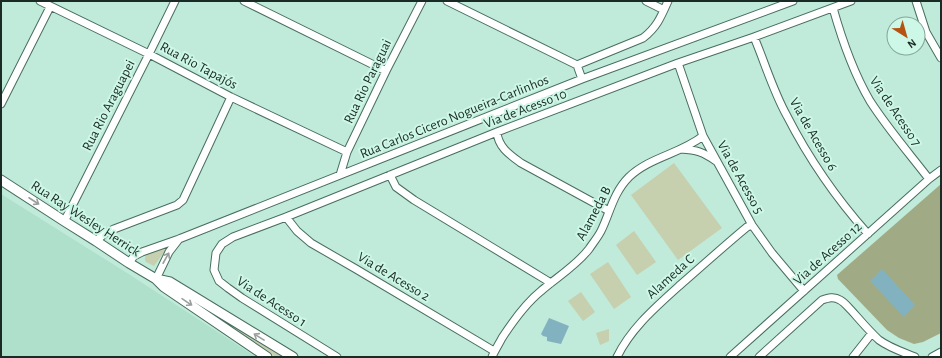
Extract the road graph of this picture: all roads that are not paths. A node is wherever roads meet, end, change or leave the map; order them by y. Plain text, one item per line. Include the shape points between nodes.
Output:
1 (40, 1) edge
2 (175, 1) edge
3 (244, 1) edge
4 (422, 1) edge
5 (447, 1) edge
6 (646, 1) edge
7 (668, 1) edge
8 (793, 1) edge
9 (851, 1) edge
10 (916, 1) edge
11 (50, 7) junction
12 (833, 8) junction
13 (664, 10) junction
14 (754, 37) junction
15 (149, 54) junction
16 (941, 58) edge
17 (678, 63) junction
18 (577, 65) junction
19 (386, 71) junction
20 (582, 79) junction
21 (231, 97) junction
22 (1, 104) edge
23 (497, 132) junction
24 (703, 136) junction
25 (681, 149) junction
26 (347, 152) junction
27 (717, 162) junction
28 (941, 170) edge
29 (340, 175) junction
30 (390, 175) junction
31 (929, 179) junction
32 (1, 180) edge
33 (609, 211) junction
34 (286, 217) junction
35 (64, 221) junction
36 (752, 225) junction
37 (868, 234) junction
38 (179, 239) junction
39 (96, 241) junction
40 (216, 253) joint
41 (129, 263) junction
42 (156, 279) junction
43 (551, 283) junction
44 (804, 291) junction
45 (872, 333) junction
46 (941, 352) edge
47 (493, 354) edge
48 (267, 357) edge
49 (293, 357) edge
50 (337, 357) edge
51 (617, 357) edge
52 (730, 357) edge
53 (759, 357) edge
54 (853, 357) edge
55 (915, 357) edge
56 (932, 357) edge

1 - 11 street, Rua Rio Tapajós
2 - 15 street, Rua Rio Araguapei
3 - 19 street
4 - 19 street, Rua Rio Paraguai
5 - 18 street
6 - 13 street
7 - 13 street
8 - 20 street, Rua Carlos Cicero Nogueira-Carlinhos
9 - 12 street, Via de Acesso 10
10 - 16 street via 926,32
11 - 15 street, Rua Rio Tapajós
11 - 22 street
12 - 14 street, Via de Acesso 10
12 - 31 street, Via de Acesso 7 via 842,40 870,100 895,137
13 - 18 street via 658,23 643,38
14 - 17 street, Via de Acesso 10
14 - 37 street, Via de Acesso 6 via 786,116 805,149 839,199
15 - 21 street, Rua Rio Tapajós
15 - 35 street, Rua Rio Araguapei
17 - 23 street, Via de Acesso 10
17 - 24 street, Via de Acesso 5
18 - 20 street
19 - 26 street, Rua Rio Paraguai
20 - 29 street, Rua Carlos Cicero Nogueira-Carlinhos
21 - 26 street, Rua Rio Tapajós
21 - 39 street via 183,200 177,205 114,229
23 - 30 street, Via de Acesso 10
23 - 33 street via 499,143 508,154
24 - 25 street, Alameda B
24 - 27 street, Via de Acesso 5
25 - 27 street, Alameda B via 700,151
25 - 33 street, Alameda B via 647,163 628,177
26 - 29 street, Rua Rio Paraguai
27 - 36 street, Via de Acesso 5
28 - 31 street, Via de Acesso 12
29 - 38 street, Rua Carlos Cicero Nogueira-Carlinhos
30 - 34 street, Via de Acesso 10
30 - 43 street via 396,187 414,200
31 - 37 street, Via de Acesso 12
32 -> 35 street, Rua Ray Wesley Herrick
33 - 43 street, Alameda B via 600,232 588,249 574,265
34 - 40 street, Via de Acesso 10 via 232,238 222,244
34 - 47 street, Via de Acesso 2 via 311,243
35 - 39 street, Rua Ray Wesley Herrick
36 - 44 street, Via de Acesso 5
36 - 51 street, Alameda C via 721,248 646,316 628,337
37 - 44 street, Via de Acesso 12
38 - 41 street, Rua Carlos Cicero Nogueira-Carlinhos via 142,252 134,256
42 -> 38 street via 173,245
39 - 41 street, Rua Ray Wesley Herrick
40 - 50 street, Via de Acesso 1 via 214,270 219,281
41 - 42 street, Rua Ray Wesley Herrick
42 -> 48 street, Rua Ray Wesley Herrick
49 -> 42 street, Rua Ray Wesley Herrick via 170,282
43 - 47 street, Alameda B via 522,310
44 - 52 street, Via de Acesso 12
45 - 53 street via 840,299 822,300
45 - 54 street
45 - 55 street via 893,349
46 - 56 street

